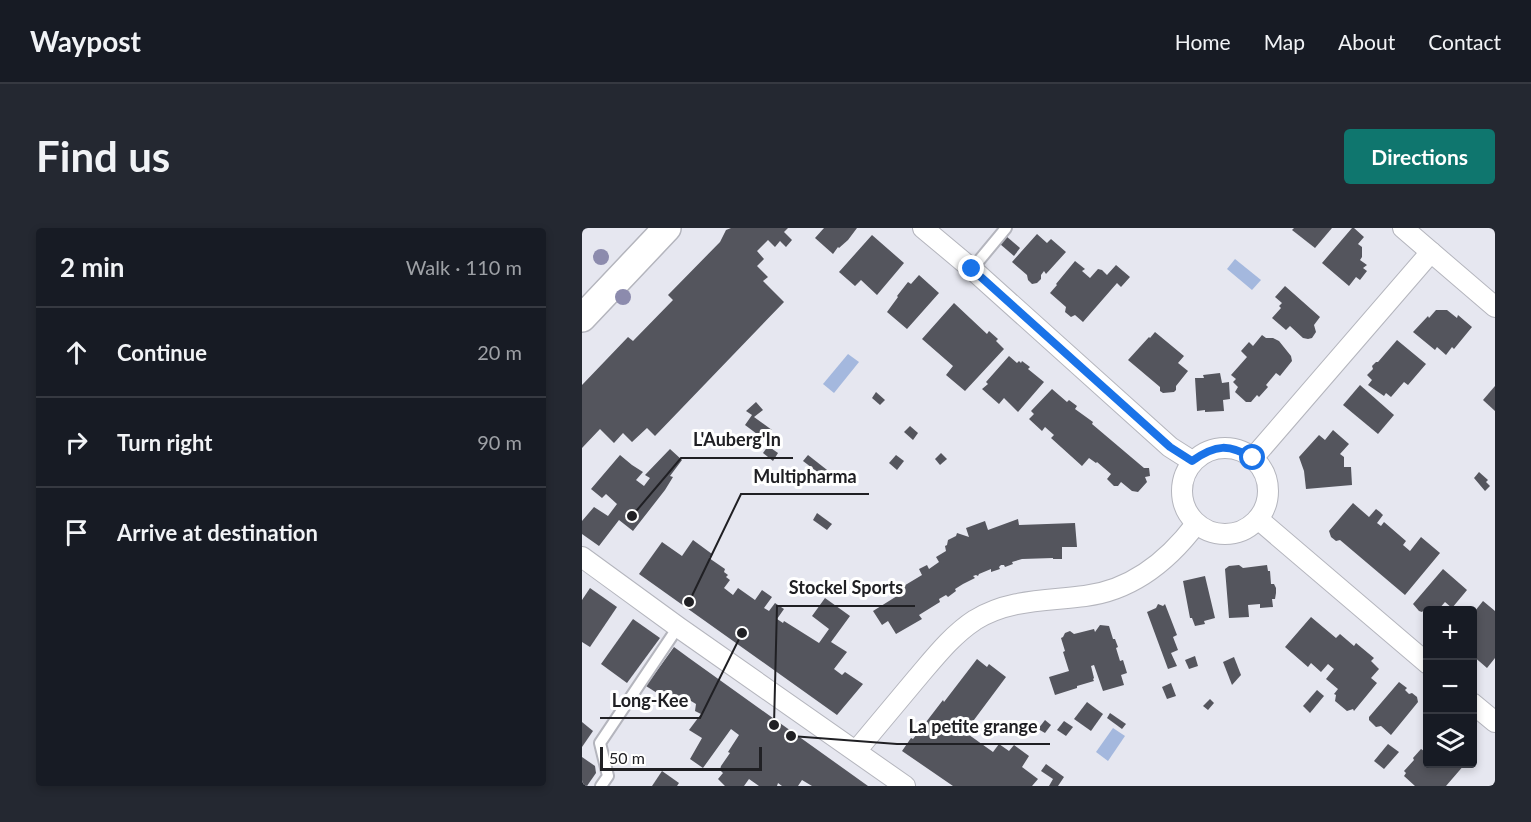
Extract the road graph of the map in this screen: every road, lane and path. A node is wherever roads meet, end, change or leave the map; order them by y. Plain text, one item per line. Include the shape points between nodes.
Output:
1 (667, 228) edge
2 (923, 228) edge
3 (1006, 228) edge
4 (1403, 228) edge
5 (1431, 252) junction
6 (972, 269) junction
7 (1491, 296) edge
8 (582, 318) edge
9 (1253, 458) junction
10 (1192, 461) junction
11 (1258, 519) junction
12 (1196, 524) junction
13 (582, 557) edge
14 (678, 627) junction
15 (1423, 660) edge
16 (1477, 706) edge
17 (1495, 722) edge
18 (856, 751) junction
19 (601, 786) edge
20 (905, 786) edge

1 - 8 street
2 - 6 street
3 - 6 lane
4 - 5 street
5 - 7 street
5 - 9 street
6 - 10 street via 1170,447
9 - 10 street via 1238,449 1220,448
9 - 11 street via 1267,481 1268,495
10 - 12 street via 1181,488 1185,509
11 - 12 street via 1233,533 1216,534
11 - 15 street
12 - 18 street via 1157,566 1125,585 1087,596 1010,604 975,620 947,642
13 - 14 street
14 - 18 street
14 - 19 lane via 600,743 608,776
16 - 17 street
18 - 20 street

